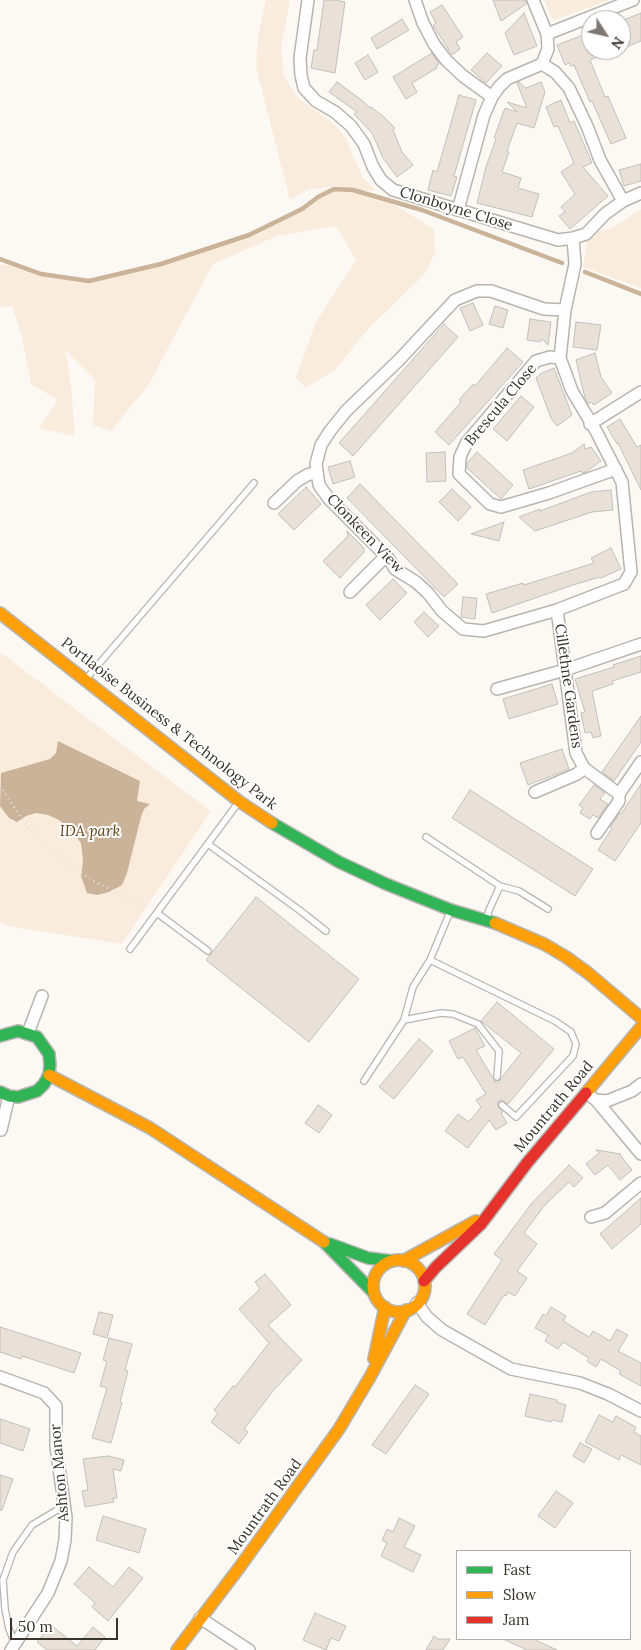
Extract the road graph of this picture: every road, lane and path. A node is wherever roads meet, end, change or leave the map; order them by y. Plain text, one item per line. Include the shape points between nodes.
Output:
1 (308, 0) edge
2 (415, 0) edge
3 (533, 0) edge
4 (633, 0) edge
5 (548, 34) junction
6 (542, 64) junction
7 (492, 97) junction
8 (641, 194) edge
9 (623, 201) junction
10 (458, 210) junction
11 (573, 238) junction
12 (565, 310) junction
13 (560, 358) junction
14 (641, 392) edge
15 (590, 424) junction
16 (616, 470) junction
17 (317, 472) junction
18 (254, 483) dead end
19 (274, 503) dead end
20 (386, 556) junction
21 (636, 573) edge
22 (350, 592) dead end
23 (557, 610) junction
24 (0, 613) edge
25 (641, 644) edge
26 (565, 670) junction
27 (86, 679) junction
28 (497, 690) dead end
29 (641, 762) edge
30 (584, 768) junction
31 (0, 786) edge
32 (535, 792) dead end
33 (619, 794) junction
34 (240, 802) junction
35 (597, 833) dead end
36 (426, 837) dead end
37 (208, 844) junction
38 (500, 886) junction
39 (548, 909) dead end
40 (451, 910) junction
41 (157, 912) junction
42 (487, 920) junction
43 (326, 930) dead end
44 (130, 949) dead end
45 (208, 951) dead end
46 (430, 960) junction
47 (42, 996) dead end
48 (641, 1018) edge
49 (404, 1020) junction
50 (641, 1027) edge
51 (28, 1033) junction
52 (0, 1036) edge
53 (48, 1075) junction
54 (497, 1077) dead end
55 (364, 1081) dead end
56 (641, 1084) edge
57 (586, 1092) junction
58 (4, 1094) edge
59 (596, 1100) junction
60 (502, 1105) dead end
61 (1, 1130) edge
62 (641, 1154) edge
63 (641, 1183) edge
64 (493, 1208) junction
65 (591, 1217) dead end
66 (323, 1241) junction
67 (397, 1261) junction
68 (424, 1281) junction
69 (374, 1292) junction
70 (417, 1303) junction
71 (384, 1307) junction
72 (406, 1310) junction
73 (0, 1377) edge
74 (370, 1377) junction
75 (641, 1411) edge
76 (64, 1506) junction
77 (200, 1618) junction
78 (13, 1647) edge
79 (177, 1650) edge
80 (249, 1650) edge

1 - 10 street, Clonboyne Close via 300,58 304,88 316,101 351,126 364,144 380,180 393,190
2 - 7 street via 431,37 446,60
3 - 5 street
4 - 5 street
5 - 6 street via 548,50
6 - 7 street via 507,79
6 - 9 street via 555,72 569,88 600,160
7 - 10 street
8 - 9 street
9 - 11 street via 586,234
10 - 11 street, Clonboyne Close via 558,240
11 - 12 street via 575,264
12 - 13 street
12 - 17 street via 544,308 491,291 477,291 455,300 346,411 322,445
13 - 15 street via 572,391
13 - 16 street, Brescula Close via 536,361 467,442 460,457 459,474 490,504 501,507
14 - 15 street
15 - 16 street
16 - 21 street via 622,482
17 - 19 street via 297,481
17 - 20 street, Clonkeen View via 319,485 330,499
18 - 27 lane
20 - 22 street
20 - 23 street, Clonkeen View via 395,569 416,582 463,630 484,630
21 - 23 street, Clonkeen View via 616,588
23 - 26 street, Cillethne Gardens
24 - 27 main road, Portlaoise Business & Technology Park
25 - 26 street
26 - 28 street
26 - 30 street, Cillethne Gardens via 576,753
27 - 34 main road, Portlaoise Business & Technology Park
29 - 33 street
30 - 32 street
30 - 33 street, Cillethne Gardens
31 - 41 path via 26,825 61,859 95,882
33 - 35 street via 619,801
34 - 37 lane
34 - 40 main road, Portlaoise Business & Technology Park via 340,862
36 - 38 lane
37 - 41 lane
37 - 43 lane
38 - 39 lane via 519,891
38 - 42 lane
40 - 42 main road, Portlaoise Business & Technology Park
40 - 46 lane
41 - 44 lane
41 - 45 lane
42 - 48 main road, Portlaoise Business & Technology Park via 566,957
46 - 49 lane via 412,987
46 - 60 lane via 555,1021 571,1032 576,1044 573,1056 516,1117
47 - 51 street
49 - 54 lane via 441,1013 478,1024 499,1052
49 - 55 lane
50 - 57 main road, Mountrath Road
51 - 52 main road via 18,1031
51 - 53 main road via 37,1038 49,1054
53 - 58 main road via 44,1084 28,1096
53 - 66 main road via 150,1128
56 - 59 street via 607,1101
57 - 59 street
57 - 64 main road, Mountrath Road
58 - 61 street
59 - 62 street
63 - 65 street via 605,1213
64 - 67 main road, Mountrath Road via 460,1230
64 - 68 main road, Mountrath Road
66 - 67 main road via 368,1258
66 - 69 main road
67 - 68 main road via 417,1268
67 - 69 main road via 376,1273
68 - 70 main road via 423,1293
69 - 71 main road
70 - 72 main road
70 - 75 street via 442,1330 511,1369 580,1383
71 - 72 main road
71 - 74 main road, Mountrath Road
72 - 74 main road, Mountrath Road
73 - 76 street, Ashton Manor via 44,1393 56,1406 56,1447
74 - 77 main road, Mountrath Road via 339,1429
76 - 78 street, Ashton Manor via 65,1540 61,1561 48,1593
76 - 78 lane via 32,1525 13,1552 3,1580
77 - 79 main road, Mountrath Road
77 - 80 street

